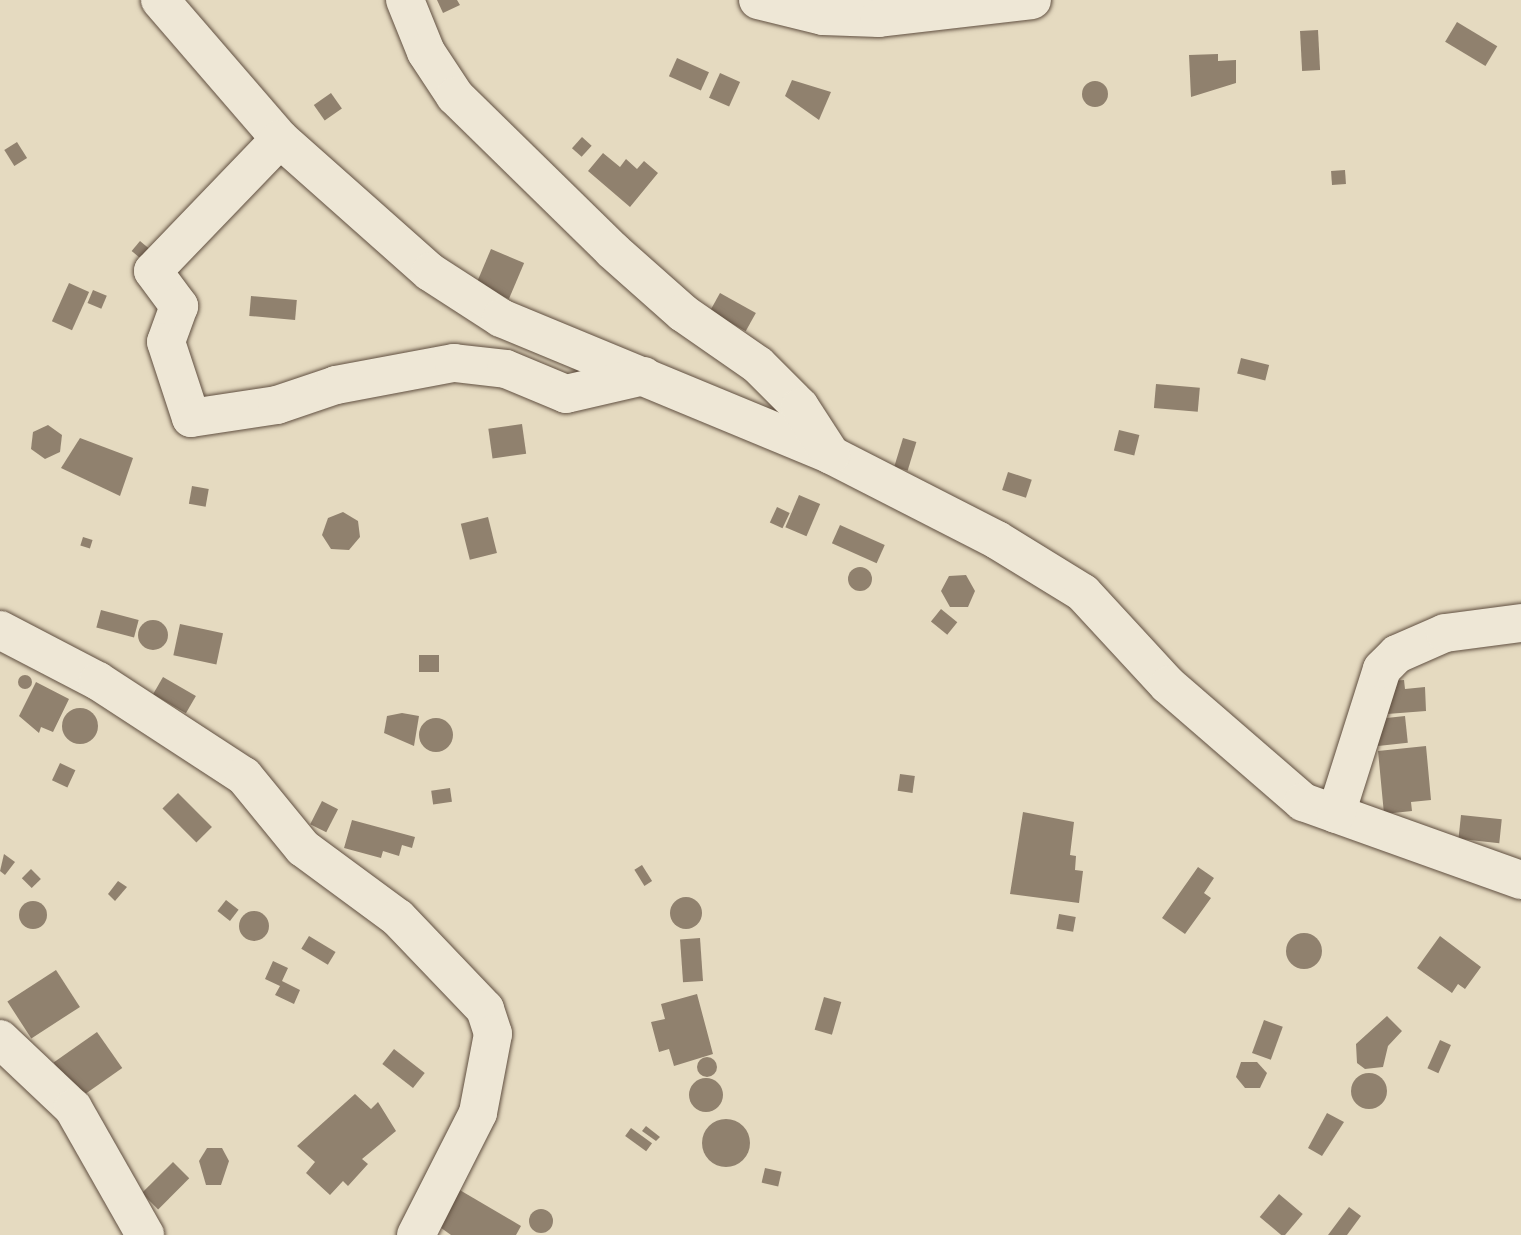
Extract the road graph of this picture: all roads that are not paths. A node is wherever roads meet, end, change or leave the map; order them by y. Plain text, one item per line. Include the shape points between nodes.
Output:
1 (160, 0) edge
2 (405, 0) edge
3 (758, 0) edge
4 (1032, 0) edge
5 (280, 139) junction
6 (644, 376) junction
7 (831, 455) junction
8 (1521, 623) edge
9 (0, 630) edge
10 (1336, 814) junction
11 (1521, 880) edge
12 (0, 1039) edge
13 (145, 1235) edge
14 (416, 1235) edge

1 - 5 street
2 - 7 street via 426,52 455,96 632,268 758,365 800,407
3 - 4 street via 824,16 878,18
5 - 6 street via 430,272 501,317
5 - 6 street via 153,271 179,306 166,342 191,418 277,405 336,385 454,363 506,369 566,394
6 - 7 street
7 - 10 street via 1058,575 1275,782
8 - 10 street via 1445,633 1397,654 1382,669
9 - 14 street via 98,681 244,776 303,848 398,918 485,1009 493,1034 478,1113
10 - 11 street
12 - 13 street via 73,1108

